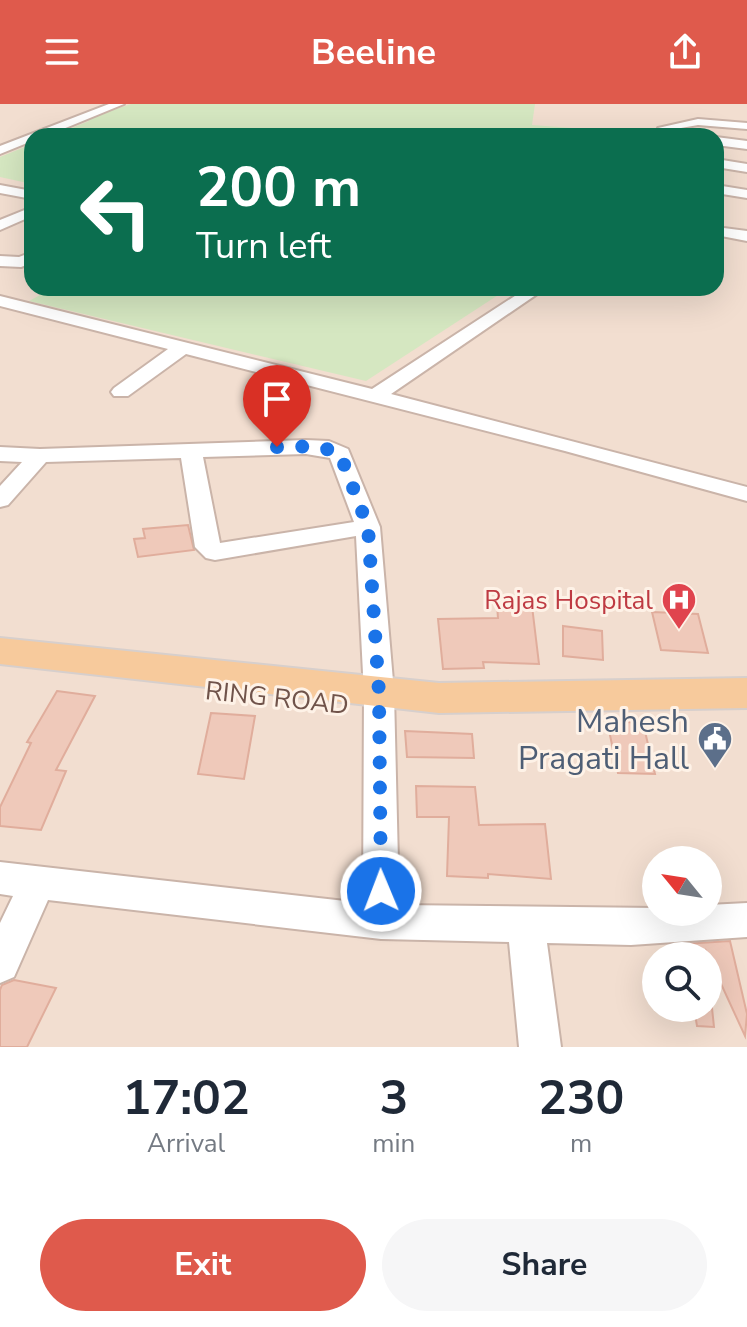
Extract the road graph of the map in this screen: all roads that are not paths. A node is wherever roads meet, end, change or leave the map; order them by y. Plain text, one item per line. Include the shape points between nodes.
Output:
1 (119, 104) edge
2 (661, 113) dead end
3 (747, 126) edge
4 (56, 128) edge
5 (664, 128) joint
6 (24, 141) edge
7 (724, 142) edge
8 (747, 145) edge
9 (0, 150) edge
10 (724, 164) edge
11 (747, 168) edge
12 (0, 189) edge
13 (724, 190) edge
14 (24, 194) edge
15 (747, 194) edge
16 (24, 215) edge
17 (0, 226) edge
18 (724, 232) edge
19 (747, 236) edge
20 (0, 261) edge
21 (24, 261) edge
22 (526, 296) edge
23 (10, 304) edge
24 (0, 317) edge
25 (182, 348) junction
26 (121, 392) dead end
27 (373, 397) junction
28 (191, 450) junction
29 (0, 454) edge
30 (40, 456) junction
31 (747, 494) edge
32 (0, 500) edge
33 (368, 527) junction
34 (0, 651) edge
35 (0, 671) edge
36 (747, 693) edge
37 (378, 700) junction
38 (747, 710) edge
39 (0, 878) edge
40 (38, 882) junction
41 (747, 920) edge
42 (381, 922) junction
43 (526, 923) junction
44 (0, 964) edge
45 (540, 1047) edge

1 - 4 street
2 - 5 street via 653,123
3 - 5 street via 698,122
6 - 9 street
7 - 8 street
10 - 11 street
12 - 14 street
13 - 15 street
16 - 17 street
18 - 19 street
20 - 21 street
22 - 27 street
23 - 24 street
23 - 25 street
25 - 26 street
25 - 27 street
27 - 31 street
28 - 30 street
28 - 33 street via 329,448 340,454
28 - 33 street via 208,547 215,552
29 - 30 street
30 - 32 street
33 - 37 street
34 - 37 main road
35 - 37 main road, RING ROAD
36 - 37 main road
37 - 38 main road, RING ROAD via 572,713
37 - 42 street
39 - 40 street
40 - 42 street
40 - 44 street
41 - 43 street via 631,927
42 - 43 street
43 - 45 street

